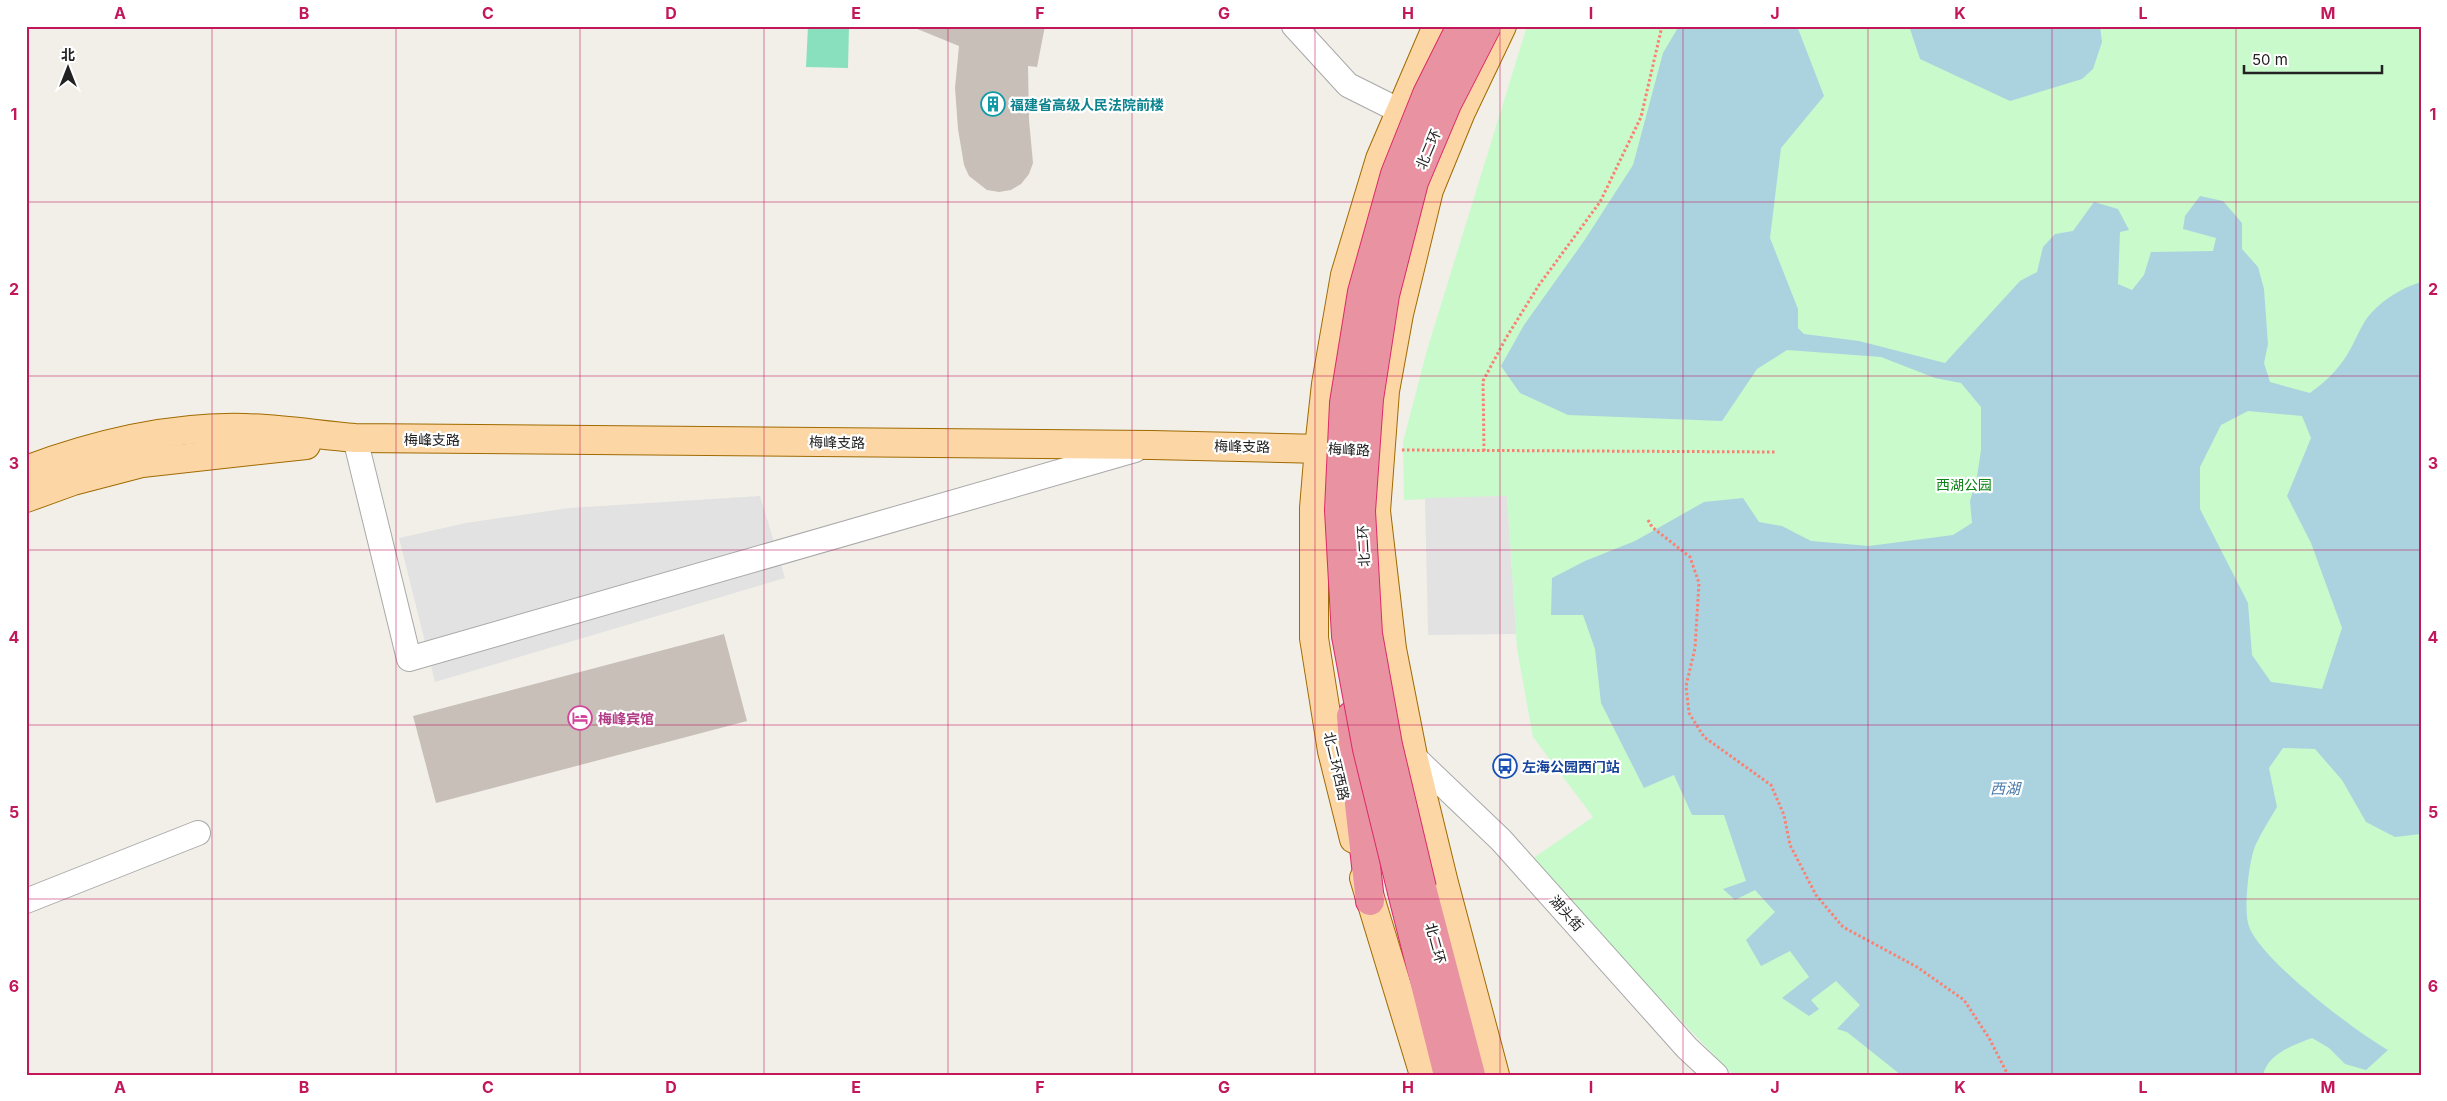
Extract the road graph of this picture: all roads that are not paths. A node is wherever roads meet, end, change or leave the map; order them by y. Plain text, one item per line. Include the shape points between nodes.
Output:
1 (1294, 26) edge
2 (1436, 26) edge
3 (1461, 26) edge
4 (1488, 26) edge
5 (1502, 26) edge
6 (1400, 111) junction
7 (355, 438) junction
8 (1152, 445) junction
9 (1319, 448) junction
10 (1379, 450) junction
11 (26, 470) edge
12 (26, 498) edge
13 (1346, 636) junction
14 (1413, 756) junction
15 (198, 833) dead end
16 (1412, 890) junction
17 (26, 901) edge
18 (1370, 901) junction
19 (1424, 1075) edge
20 (1448, 1075) edge
21 (1471, 1075) edge
22 (1495, 1075) edge
23 (1716, 1075) edge

1 - 6 street via 1348,85
2 - 6 main road, 北二环西路
3 - 13 highway, 北二环, bridge via 1427,94 1395,174 1362,292 1344,403 1339,510
4 - 16 highway, 北二环, bridge via 1447,104 1414,182 1385,295 1369,399 1361,510 1368,634
5 - 10 main road via 1429,190 1399,314 1385,391
6 - 9 main road, 北二环西路 via 1380,159 1345,275 1326,384
7 - 8 main road, 梅峰支路
7 - 8 street via 409,659
7 - 11 main road, 梅峰支路 via 244,428 185,432 112,442
7 - 12 main road, 梅峰支路 via 142,463 73,481
8 - 9 main road, 梅峰支路
9 - 10 main road, 梅峰路
9 - 18 main road, 北二环西路 via 1314,508 1314,638 1332,751
10 - 14 main road via 1376,511 1392,649
13 - 16 highway, 北二环, bridge via 1367,749
13 - 18 highway, bridge via 1355,768
14 - 22 main road
14 - 23 street, 湖头街 via 1501,840 1687,1048
15 - 17 street
16 - 20 highway, 北二环
16 - 21 highway, 北二环
18 - 19 main road, 北二环西路

